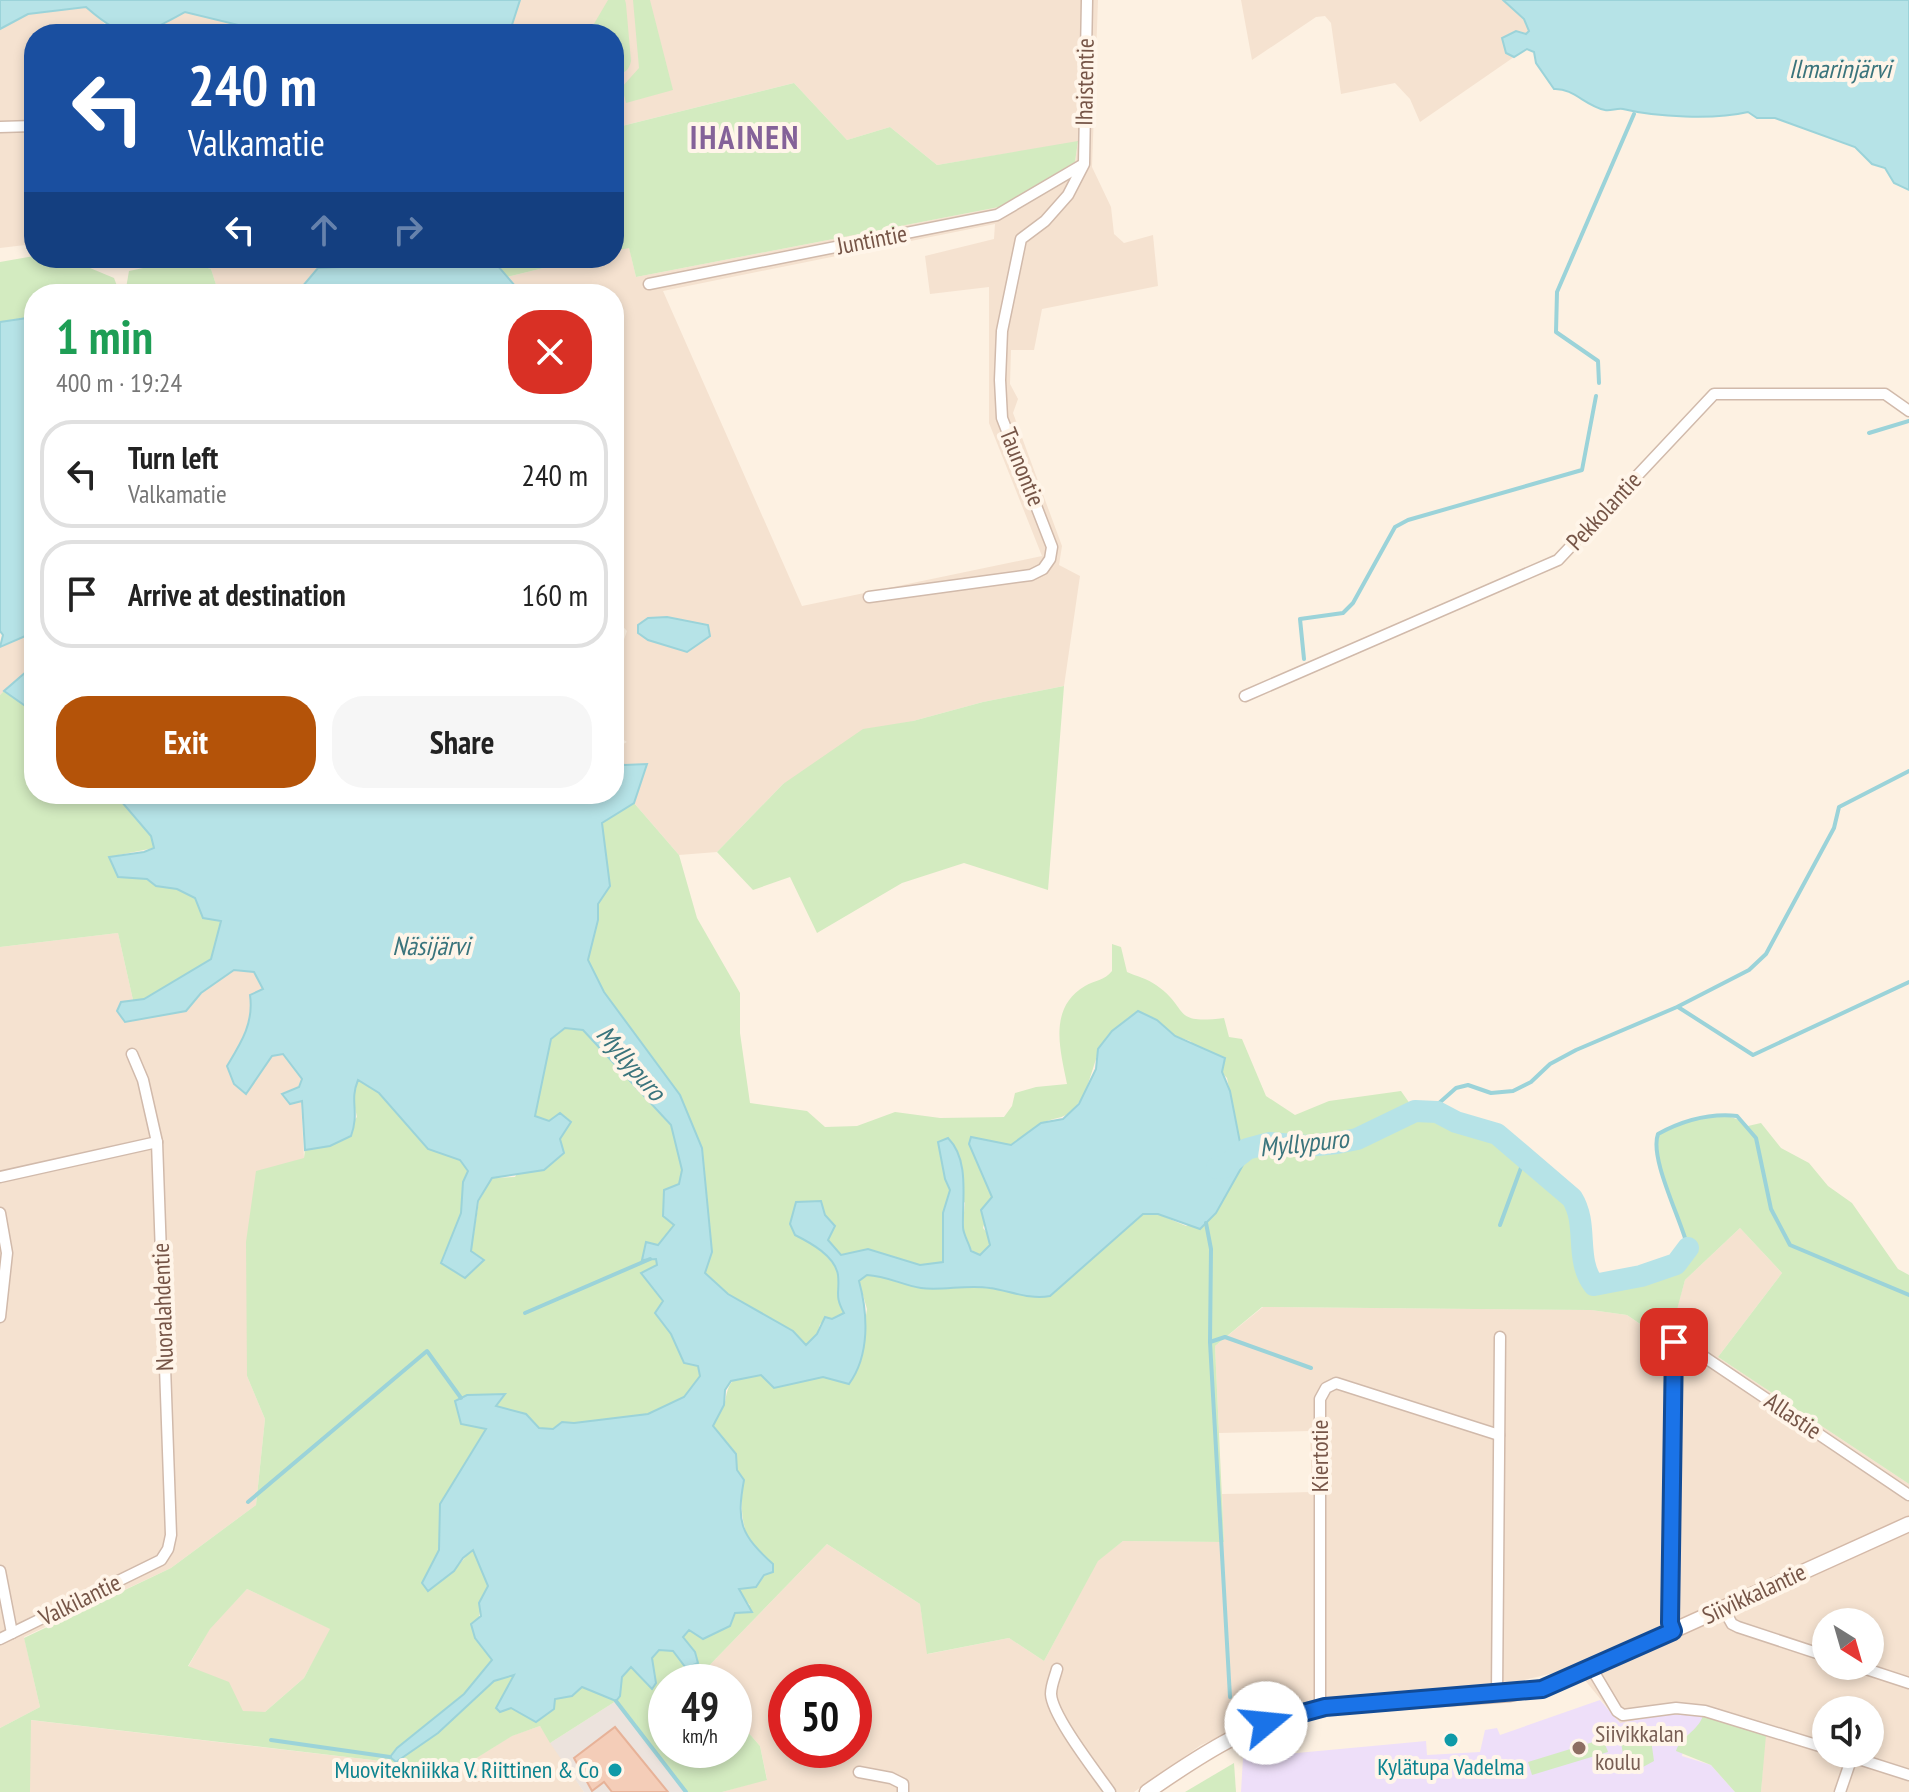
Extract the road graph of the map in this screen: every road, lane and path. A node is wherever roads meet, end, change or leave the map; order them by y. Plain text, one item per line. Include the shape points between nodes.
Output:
1 (1087, 0) edge
2 (24, 126) edge
3 (0, 127) edge
4 (1084, 164) junction
5 (649, 284) dead end
6 (1909, 411) edge
7 (869, 597) dead end
8 (1245, 696) dead end
9 (132, 1054) dead end
10 (157, 1142) junction
11 (0, 1177) edge
12 (0, 1213) edge
13 (0, 1317) edge
14 (1500, 1337) dead end
15 (1499, 1435) junction
16 (1909, 1495) edge
17 (1909, 1524) edge
18 (161, 1560) joint
19 (0, 1571) edge
20 (1723, 1608) junction
21 (1673, 1631) junction
22 (12, 1633) junction
23 (0, 1639) edge
24 (1812, 1651) edge
25 (1057, 1669) dead end
26 (1592, 1669) junction
27 (1884, 1675) edge
28 (1909, 1683) edge
29 (1497, 1694) junction
30 (1320, 1707) junction
31 (1812, 1744) edge
32 (1884, 1767) edge
33 (1845, 1768) edge
34 (859, 1772) dead end
35 (1909, 1775) edge
36 (903, 1792) edge
37 (1110, 1792) edge
38 (1147, 1792) edge
39 (1840, 1792) edge

1 - 4 street, Ihaistentie
2 - 3 street
4 - 5 street, Juntintie via 997,215
4 - 7 street, Taunontie via 1068,195 1021,239 1002,331 1002,418 1043,519 1052,547 1050,559 1031,575
6 - 8 street, Pekkolantie via 1885,394 1714,394 1558,560
9 - 10 street, Nuoralahdentie
10 - 11 street
10 - 18 street, Nuoralahdentie via 171,1535
12 - 13 street via 7,1253
14 - 15 street
15 - 29 street
15 - 30 street, Kiertotie via 1336,1383 1326,1388 1320,1399
16 - 21 street, Allastie via 1697,1352 1674,1342
17 - 20 main road, Siivikkalantie
18 - 22 street, Valkilantie
19 - 22 street
20 - 21 main road, Siivikkalantie
20 - 24 street via 1738,1627
21 - 26 main road, Siivikkalantie
22 - 23 street, Valkilantie
25 - 37 street via 1052,1700
26 - 29 main road, Siivikkalantie via 1542,1689
26 - 31 street via 1623,1715 1676,1708 1705,1711
27 - 28 street
29 - 30 main road, Siivikkalantie
30 - 38 main road, Siivikkalantie via 1248,1729 1205,1751
32 - 35 street
33 - 39 street
34 - 36 street via 891,1778 903,1784

